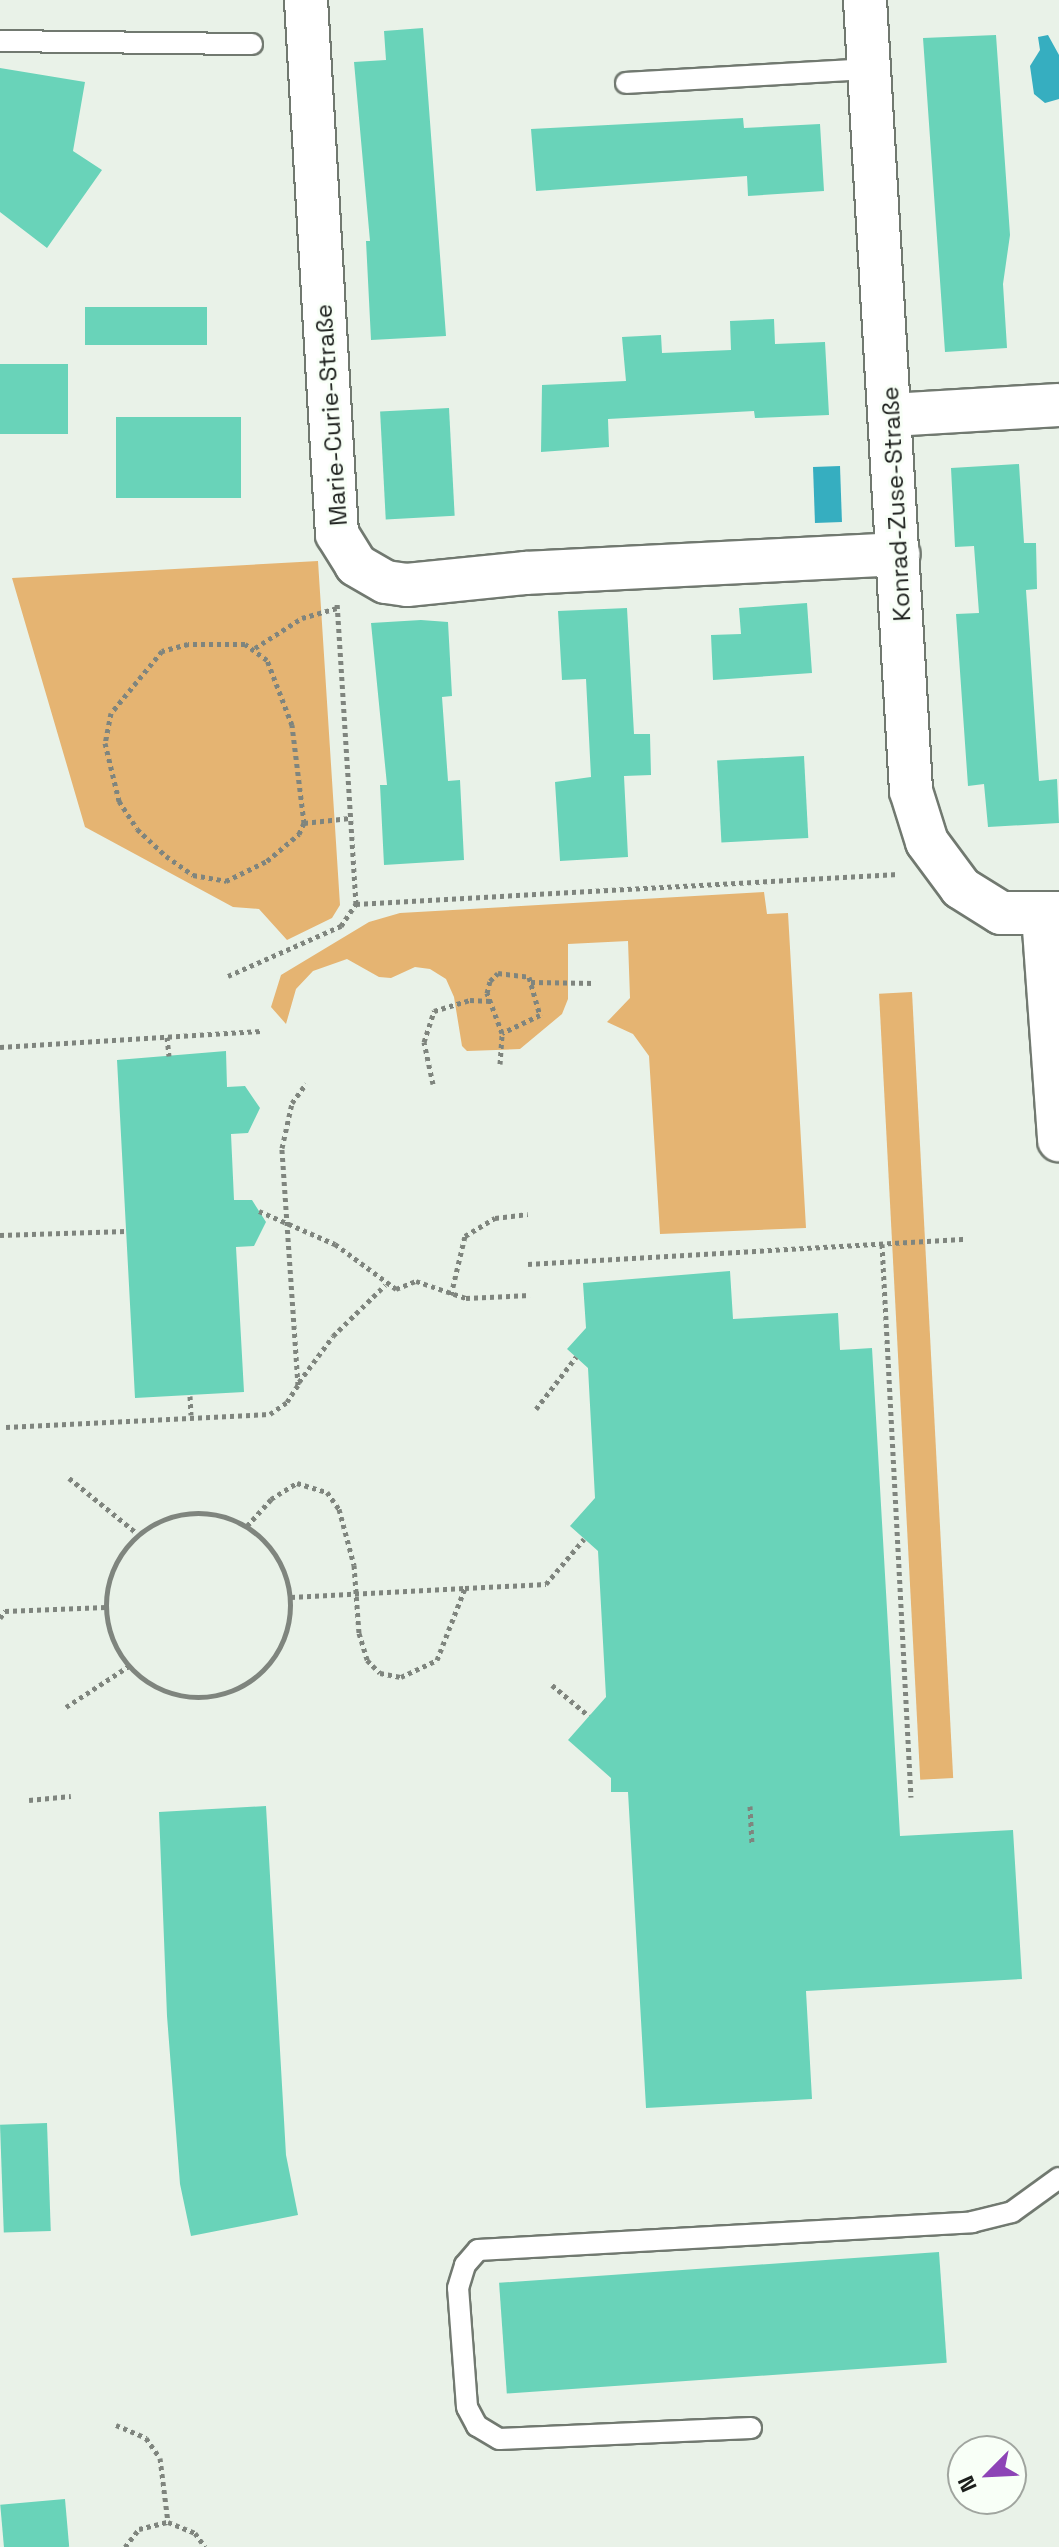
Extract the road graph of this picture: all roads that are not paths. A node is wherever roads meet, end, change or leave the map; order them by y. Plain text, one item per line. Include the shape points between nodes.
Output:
1 (306, 0) edge
2 (865, 0) edge
3 (0, 41) edge
4 (252, 44) dead end
5 (870, 69) junction
6 (626, 83) dead end
7 (1059, 405) edge
8 (891, 415) junction
9 (899, 554) junction
10 (1051, 914) edge
11 (1059, 1140) edge
12 (1059, 2178) edge
13 (751, 2428) dead end

1 - 9 street, Marie-Curie-Straße via 337,534 356,565 386,582 407,585 526,573
2 - 5 street, Konrad-Zuse-Straße
3 - 4 lane
5 - 6 lane
5 - 8 street, Konrad-Zuse-Straße
7 - 8 street
8 - 9 street, Konrad-Zuse-Straße
9 - 10 street, Konrad-Zuse-Straße via 916,817 940,865 979,903 1001,913
10 - 11 street
12 - 13 lane via 1012,2212 972,2222 478,2250 465,2265 458,2288 467,2407 477,2426 499,2439

